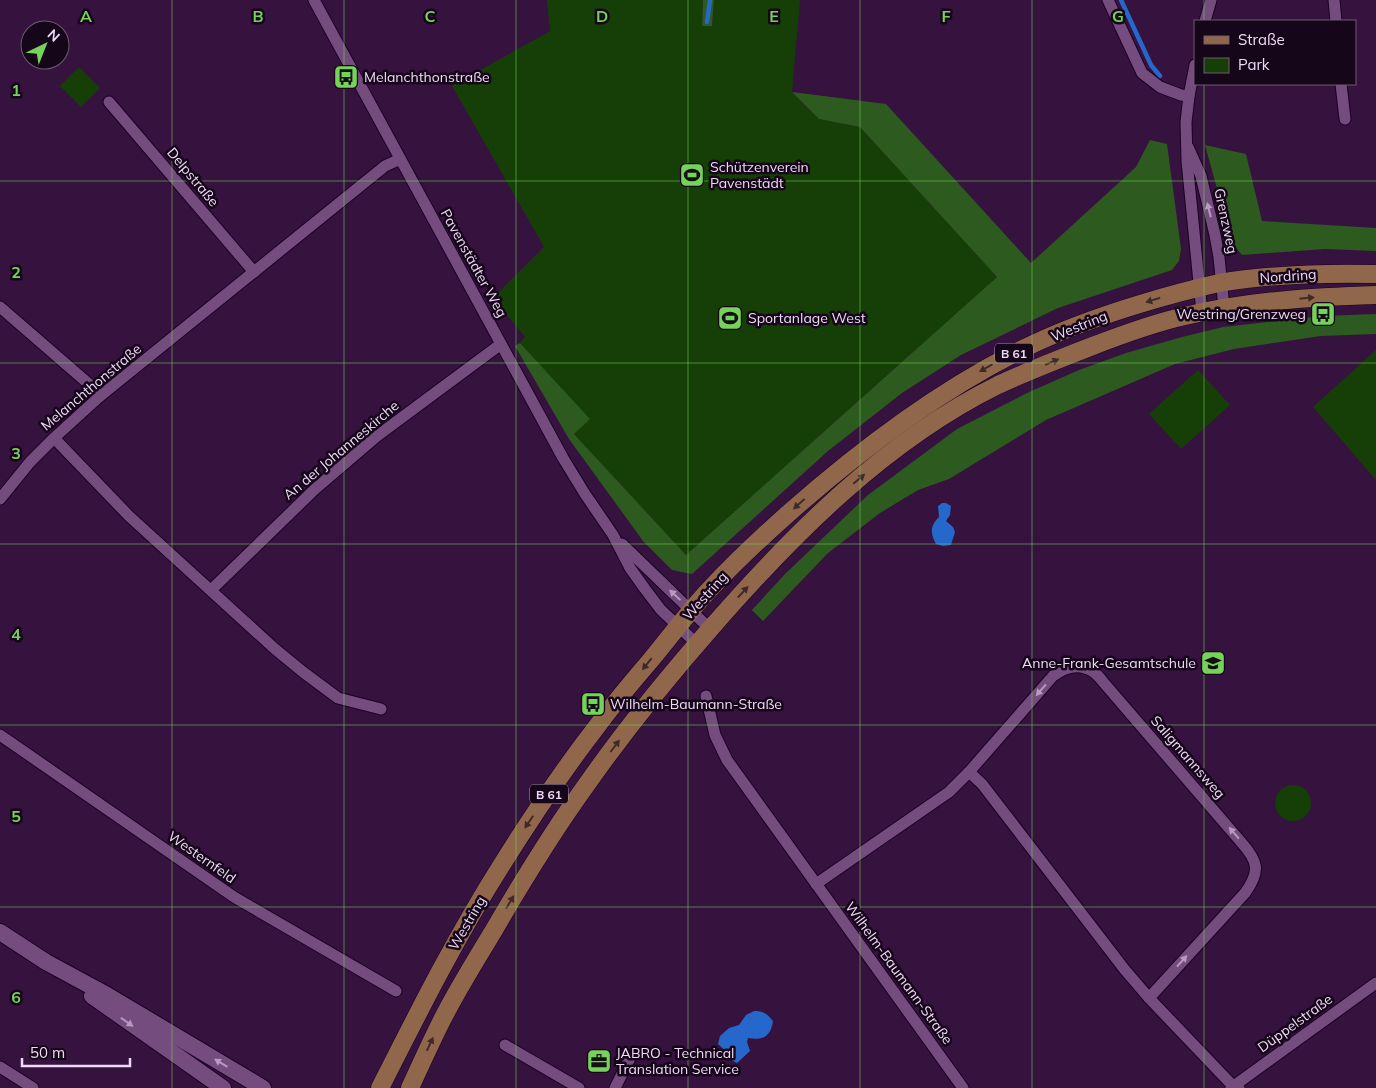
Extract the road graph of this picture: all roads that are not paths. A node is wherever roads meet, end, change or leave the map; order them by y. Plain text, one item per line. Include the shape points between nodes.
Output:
1 (314, 0) edge
2 (1108, 0) edge
3 (1211, 0) edge
4 (1334, 0) edge
5 (1205, 20) edge
6 (1336, 20) edge
7 (1194, 70) edge
8 (1342, 85) edge
9 (1189, 96) junction
10 (109, 102) dead end
11 (1345, 119) dead end
12 (1187, 144) junction
13 (400, 158) junction
14 (254, 272) junction
15 (1376, 274) edge
16 (1222, 283) junction
17 (1200, 288) junction
18 (1376, 295) edge
19 (0, 307) edge
20 (1224, 308) junction
21 (1202, 313) junction
22 (501, 344) junction
23 (99, 397) junction
24 (54, 438) junction
25 (0, 499) edge
26 (614, 535) junction
27 (211, 590) junction
28 (691, 611) junction
29 (678, 627) junction
30 (710, 628) junction
31 (697, 644) junction
32 (706, 696) dead end
33 (381, 710) dead end
34 (0, 735) edge
35 (969, 772) junction
36 (816, 884) junction
37 (0, 932) edge
38 (46, 962) junction
39 (1376, 983) edge
40 (396, 991) dead end
41 (1149, 998) junction
42 (506, 1045) dead end
43 (632, 1056) dead end
44 (0, 1067) edge
45 (1235, 1087) edge
46 (33, 1088) edge
47 (223, 1088) edge
48 (263, 1088) edge
49 (380, 1088) edge
50 (410, 1088) edge
51 (580, 1088) edge
52 (615, 1088) edge
53 (963, 1088) edge

1 - 13 street, Pavenstädter Weg
2 - 9 street via 1142,73 1160,87
3 - 5 street
4 - 6 street
7 - 9 street, Grenzweg
8 - 11 street
9 - 12 street, Grenzweg
10 - 14 street, Delpstraße
16 -> 12 street, Grenzweg via 1215,234 1201,176
12 - 17 street, Grenzweg
13 - 14 street, Melanchthonstraße via 385,166
13 - 22 street, Pavenstädter Weg
14 - 23 street, Melanchthonstraße
15 - 16 main road, Nordring / B 61 via 1317,273
16 - 17 main road, Nordring / B 61
16 - 20 street, Grenzweg
17 - 21 street, Grenzweg
17 -> 28 main road, Westring / B 61 via 1108,314 1063,332 1001,360 935,399 813,492 753,545
20 -> 18 main road, Nordring / B 61 via 1322,297
19 - 23 street via 90,385
20 - 21 main road, Westring / B 61
30 -> 21 main road, Westring / B 61 via 826,507 912,436 998,386 1029,372 1120,336
22 - 26 street, Pavenstädter Weg via 563,458
22 - 27 street, An der Johanneskirche via 377,436 315,489
23 - 24 street, Melanchthonstraße
24 - 25 street, Melanchthonstraße
24 - 27 street via 129,516
28 -> 26 street, Pavenstädter Weg
26 - 29 street, Pavenstädter Weg via 630,568
27 - 33 street via 275,649 338,698
28 - 29 main road, Westring / B 61
28 - 30 street, Pavenstädter Weg
29 - 31 street, Pavenstädter Weg
29 -> 49 main road, Westring / B 61 via 598,725 500,868 438,973
30 - 31 main road, Westring / B 61
50 -> 31 main road, Westring / B 61 via 441,1021 522,882 616,744
32 - 36 street, Wilhelm-Baumann-Straße via 715,735 727,760
34 - 40 street, Westernfeld via 234,898
35 - 36 street, Saligmannsweg via 949,792
35 - 41 street via 982,784
41 -> 35 street, Saligmannsweg via 1245,893 1256,871 1251,853 1104,683 1093,672 1080,666 1061,670 1053,676
36 - 53 street, Wilhelm-Baumann-Straße
37 - 38 main road
38 -> 47 main road
48 -> 38 main road
39 - 45 street, Düppelstraße
41 - 45 street
42 - 51 street
43 - 52 street
44 - 46 street

